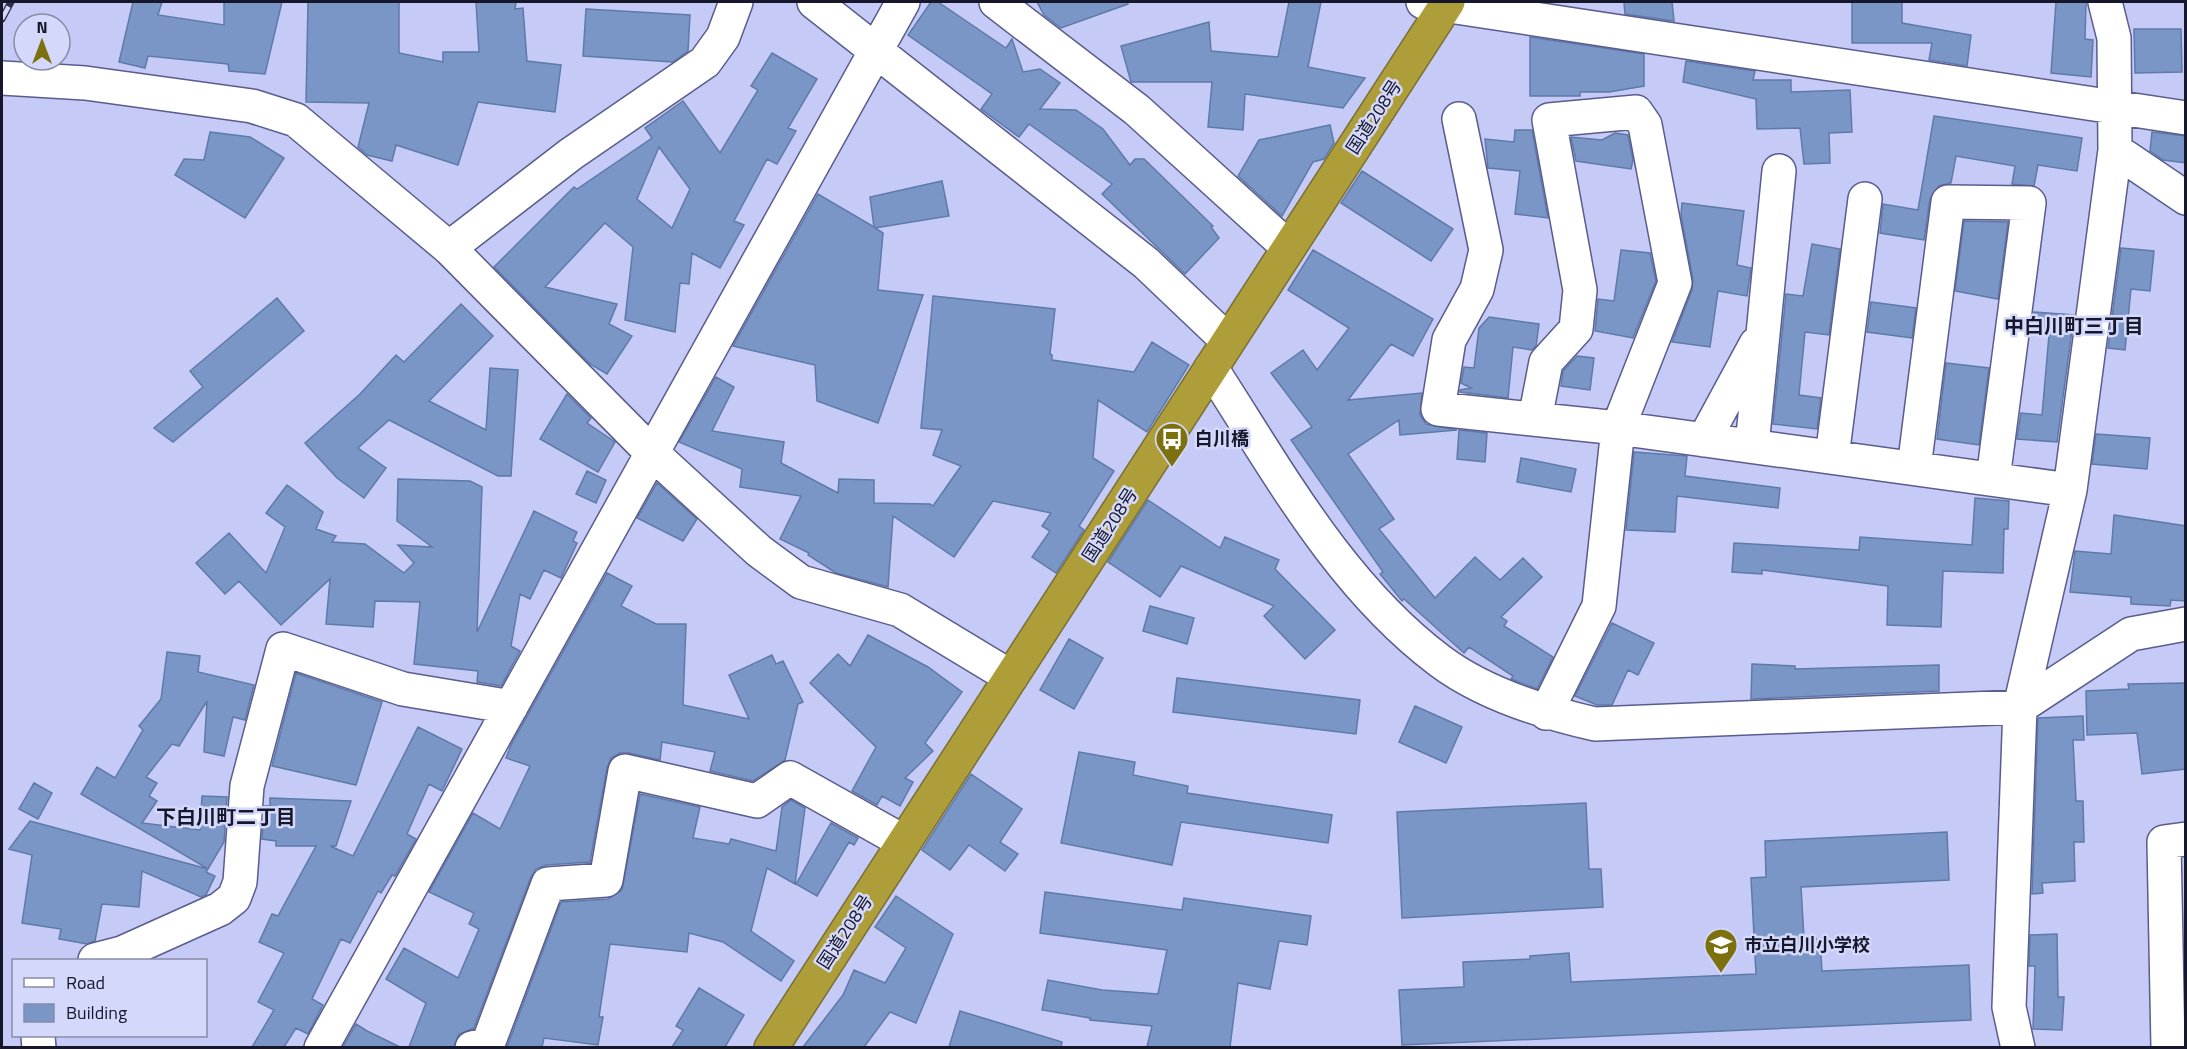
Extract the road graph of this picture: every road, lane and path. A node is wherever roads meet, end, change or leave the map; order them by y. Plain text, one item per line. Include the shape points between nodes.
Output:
1 (736, 2) edge
2 (814, 2) edge
3 (903, 2) edge
4 (996, 2) edge
5 (2105, 2) edge
6 (1439, 3) edge
7 (876, 51) junction
8 (2, 78) edge
9 (2115, 107) junction
10 (2186, 118) edge
11 (1459, 119) dead end
12 (2115, 150) junction
13 (1779, 171) dead end
14 (2186, 198) edge
15 (1865, 199) dead end
16 (1288, 247) junction
17 (449, 248) junction
18 (1763, 331) junction
19 (1219, 354) junction
20 (1535, 419) junction
21 (1618, 428) junction
22 (1704, 440) junction
23 (1752, 446) junction
24 (651, 452) junction
25 (1832, 457) junction
26 (1914, 468) junction
27 (1993, 479) junction
28 (2070, 490) junction
29 (2186, 624) edge
30 (1011, 677) junction
31 (511, 706) junction
32 (2020, 706) junction
33 (1546, 713) junction
34 (2186, 839) edge
35 (904, 842) junction
36 (99, 959) edge
37 (2174, 1034) edge
38 (321, 1047) edge
39 (472, 1047) edge
40 (771, 1047) edge
41 (2018, 1047) edge

1 - 17 street via 723,37 705,63 571,153
2 - 7 street
3 - 7 street
4 - 16 street via 1137,110
5 - 9 street via 2114,39
6 - 9 street
6 - 16 highway, 国道208号
7 - 19 street via 1146,263
7 - 24 street
8 - 17 street via 84,83 252,106 296,120
9 - 10 street
9 - 12 street
11 - 20 street via 1486,250 1477,289 1449,340 1438,410
12 - 14 street
12 - 28 street
13 - 18 street
15 - 25 street
16 - 19 highway, 国道208号
17 - 24 street
18 - 22 street
18 - 23 street
19 - 30 highway, 国道208号
19 - 33 street via 1326,544 1384,614 1441,662
20 - 21 street
20 - 21 street via 1546,362 1576,329 1580,290 1549,120 1636,112 1646,124 1675,283
21 - 22 street
21 - 33 street via 1599,606
22 - 23 street
23 - 25 street
24 - 30 street via 759,551 801,582 900,610
24 - 31 street
25 - 26 street
26 - 27 street
26 - 27 street via 1948,202 2029,203
27 - 28 street
28 - 32 street
29 - 32 street via 2131,634
30 - 35 highway, 国道208号
31 - 36 street via 403,689 283,649 247,786 240,882 234,898 220,909 122,953
31 - 38 street
32 - 33 street via 1595,724
32 - 41 street via 2009,1007
34 - 37 street via 2164,842
35 - 39 street via 790,778 758,801 626,771 606,880 548,884 489,1044
35 - 40 highway, 国道208号

